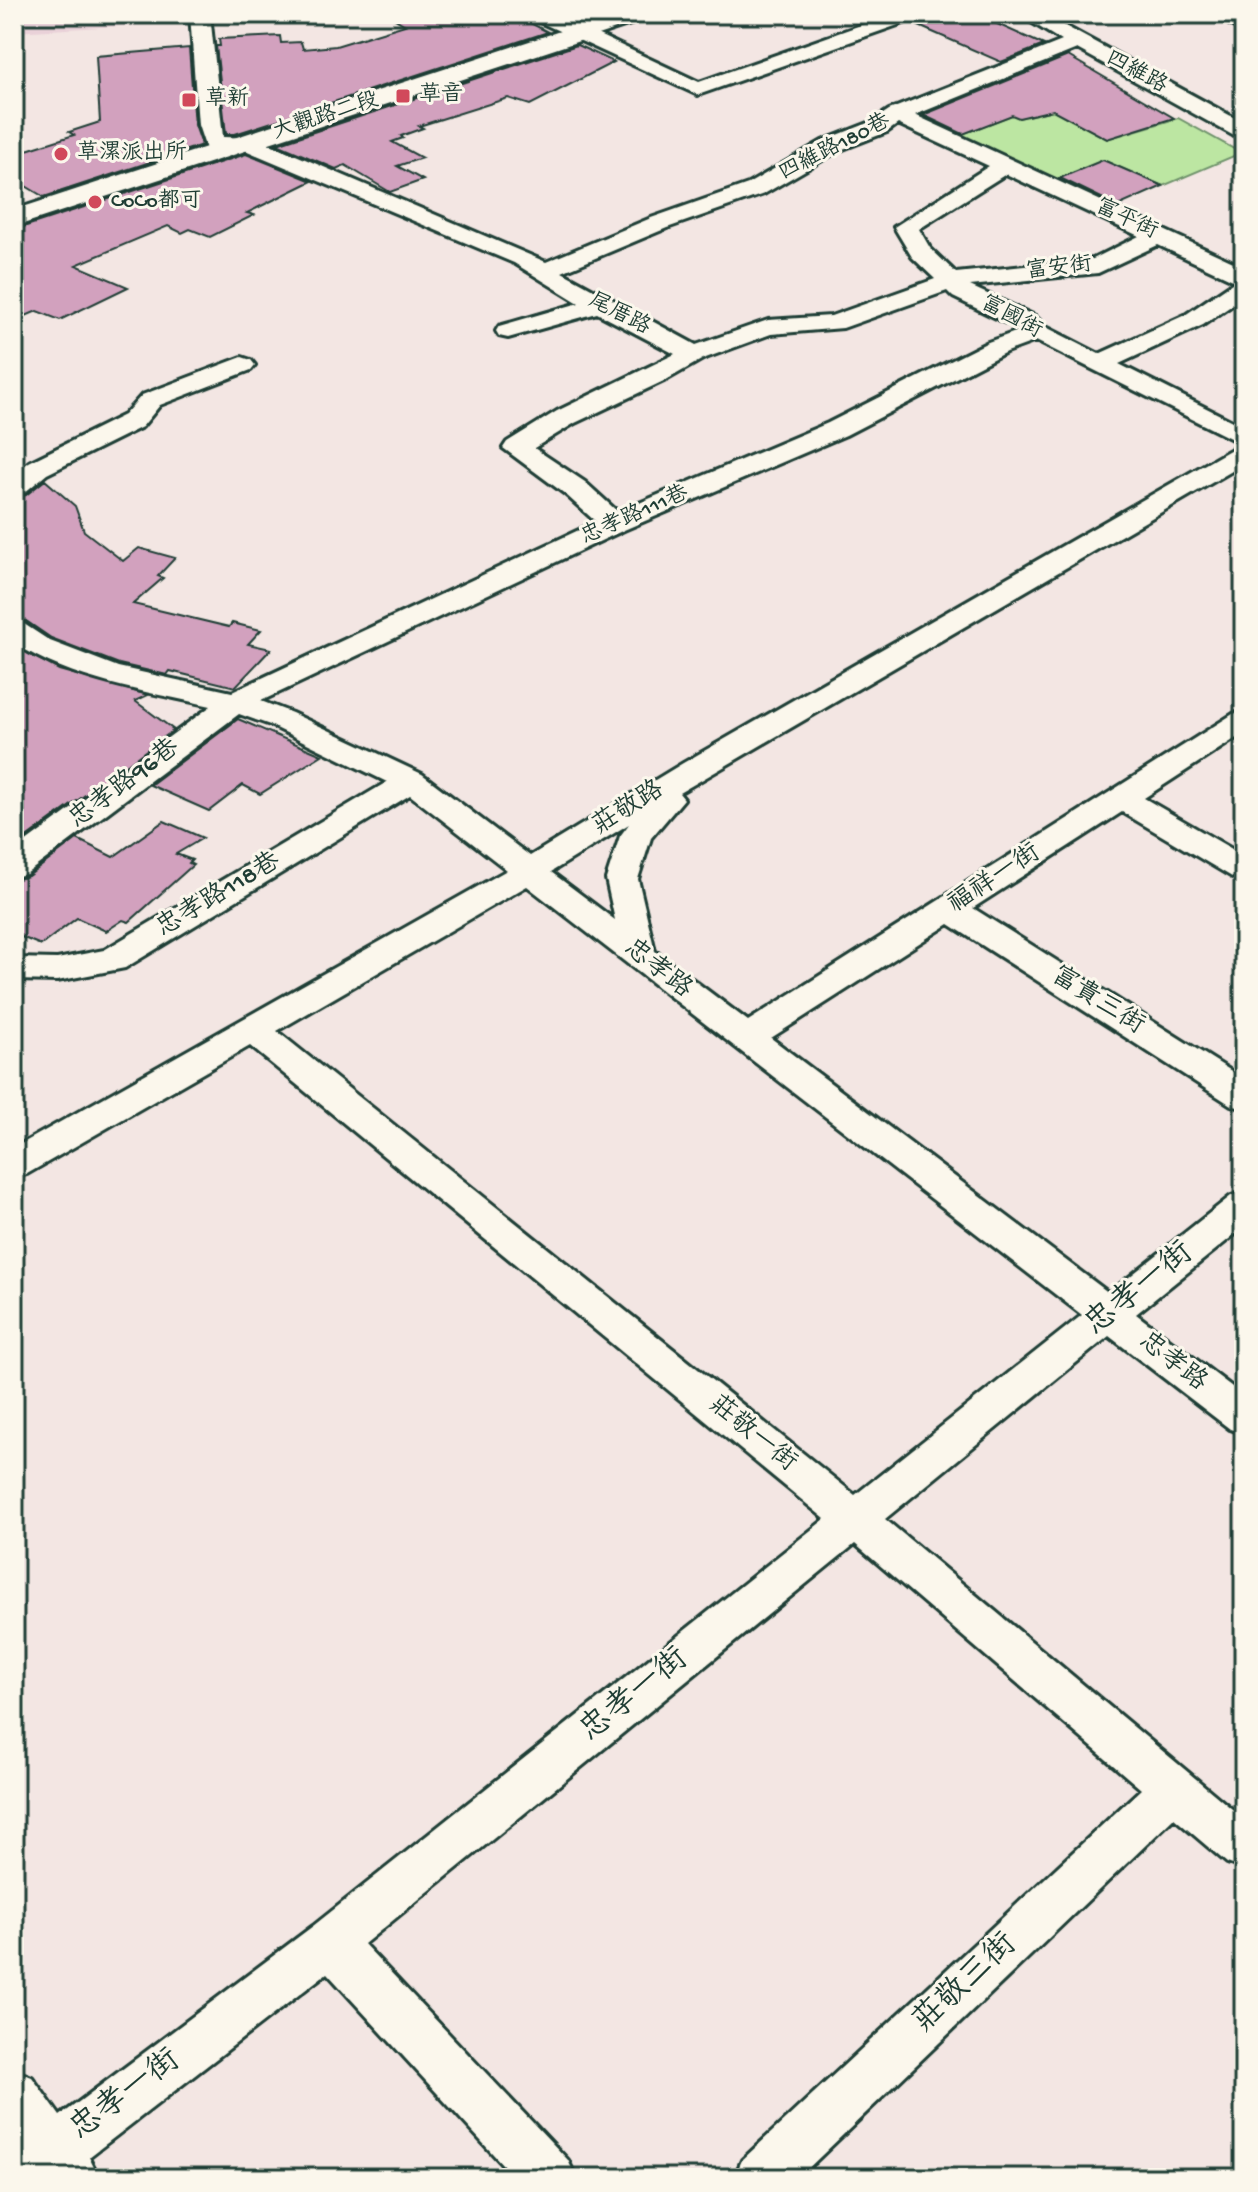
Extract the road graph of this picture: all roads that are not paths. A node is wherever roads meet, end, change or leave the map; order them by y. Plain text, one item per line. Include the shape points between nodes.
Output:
1 (200, 14) edge
2 (538, 14) edge
3 (601, 14) edge
4 (637, 14) edge
5 (911, 14) edge
6 (1028, 14) edge
7 (1221, 14) edge
8 (1244, 26) edge
9 (571, 30) junction
10 (1078, 42) junction
11 (897, 115) junction
12 (1244, 132) edge
13 (248, 143) junction
14 (214, 144) junction
15 (1007, 164) junction
16 (14, 209) edge
17 (14, 219) edge
18 (1159, 235) junction
19 (547, 270) junction
20 (1244, 276) edge
21 (953, 281) junction
22 (1244, 286) edge
23 (600, 305) junction
24 (508, 331) dead end
25 (1037, 332) junction
26 (694, 354) junction
27 (1100, 363) junction
28 (242, 365) dead end
29 (1244, 437) edge
30 (1244, 453) edge
31 (14, 487) edge
32 (614, 524) junction
33 (14, 630) edge
34 (235, 702) junction
35 (1244, 720) edge
36 (694, 770) junction
37 (411, 781) junction
38 (1122, 799) junction
39 (14, 867) edge
40 (1244, 870) edge
41 (528, 872) junction
42 (950, 909) junction
43 (640, 957) junction
44 (14, 969) edge
45 (253, 1030) junction
46 (746, 1038) junction
47 (1244, 1096) edge
48 (14, 1165) edge
49 (1244, 1206) edge
50 (1110, 1314) junction
51 (1244, 1418) edge
52 (855, 1519) junction
53 (1172, 1790) junction
54 (1244, 1848) edge
55 (330, 1942) junction
56 (14, 2095) edge
57 (49, 2169) edge
58 (550, 2178) edge
59 (760, 2178) edge

1 - 14 street
2 - 9 street
3 - 9 main road, 大觀路二段
4 - 9 main road, 大觀路二段
5 - 9 street via 698,89
6 - 10 street, 四維路
7 - 8 street
9 - 13 main road, 大觀路二段
9 - 14 main road, 大觀路二段
10 - 11 street, 四維路180巷
10 - 12 street, 四維路
11 - 15 street, 富平街
11 - 19 street, 四維路180巷 via 756,189
13 - 14 street
13 - 17 main road, 大觀路二段
13 - 19 street, 尾厝路
14 - 16 main road, 大觀路二段
15 - 18 street, 富平街
15 - 21 street, 富國街 via 906,227 920,252
18 - 20 street, 富平街
18 - 21 street, 富安街 via 1098,266
19 - 23 street, 尾厝路 via 559,283
21 - 25 street, 富國街 via 962,292 1026,321
21 - 26 street, 富安街 via 834,323 768,327
22 - 27 street via 1194,320
23 - 24 street
23 - 26 street, 尾厝路
25 - 27 street, 富國街
25 - 32 street, 忠孝路111巷 via 837,429
26 - 32 street, 尾厝路 via 566,417 516,448 575,488
27 - 29 street, 富國街
28 - 31 street via 151,400 133,421 38,468
30 - 36 street, 莊敬路
32 - 34 street, 忠孝路111巷
33 - 34 street, 忠孝路 via 40,647 109,674
34 - 37 street, 忠孝路
34 - 39 street, 忠孝路96巷
35 - 38 street, 福祥一街
36 - 41 street, 莊敬路
36 - 43 street via 636,836 622,879
37 - 41 street, 忠孝路
37 - 44 street, 忠孝路118巷 via 113,960 57,970
38 - 40 street
38 - 42 street, 福祥一街
41 - 43 street, 忠孝路
41 - 45 street, 莊敬路
42 - 46 street, 福祥一街
42 - 47 street, 富貴三街
43 - 46 street, 忠孝路
45 - 48 street, 莊敬路
45 - 52 street, 莊敬一街
46 - 50 street, 忠孝路
49 - 50 street, 忠孝一街
50 - 51 street, 忠孝路
50 - 52 street, 忠孝一街
52 - 53 street, 莊敬一街
52 - 55 street, 忠孝一街
53 - 54 street, 莊敬一街
53 - 59 street, 莊敬三街
55 - 57 street, 忠孝一街
55 - 58 street
56 - 57 street

